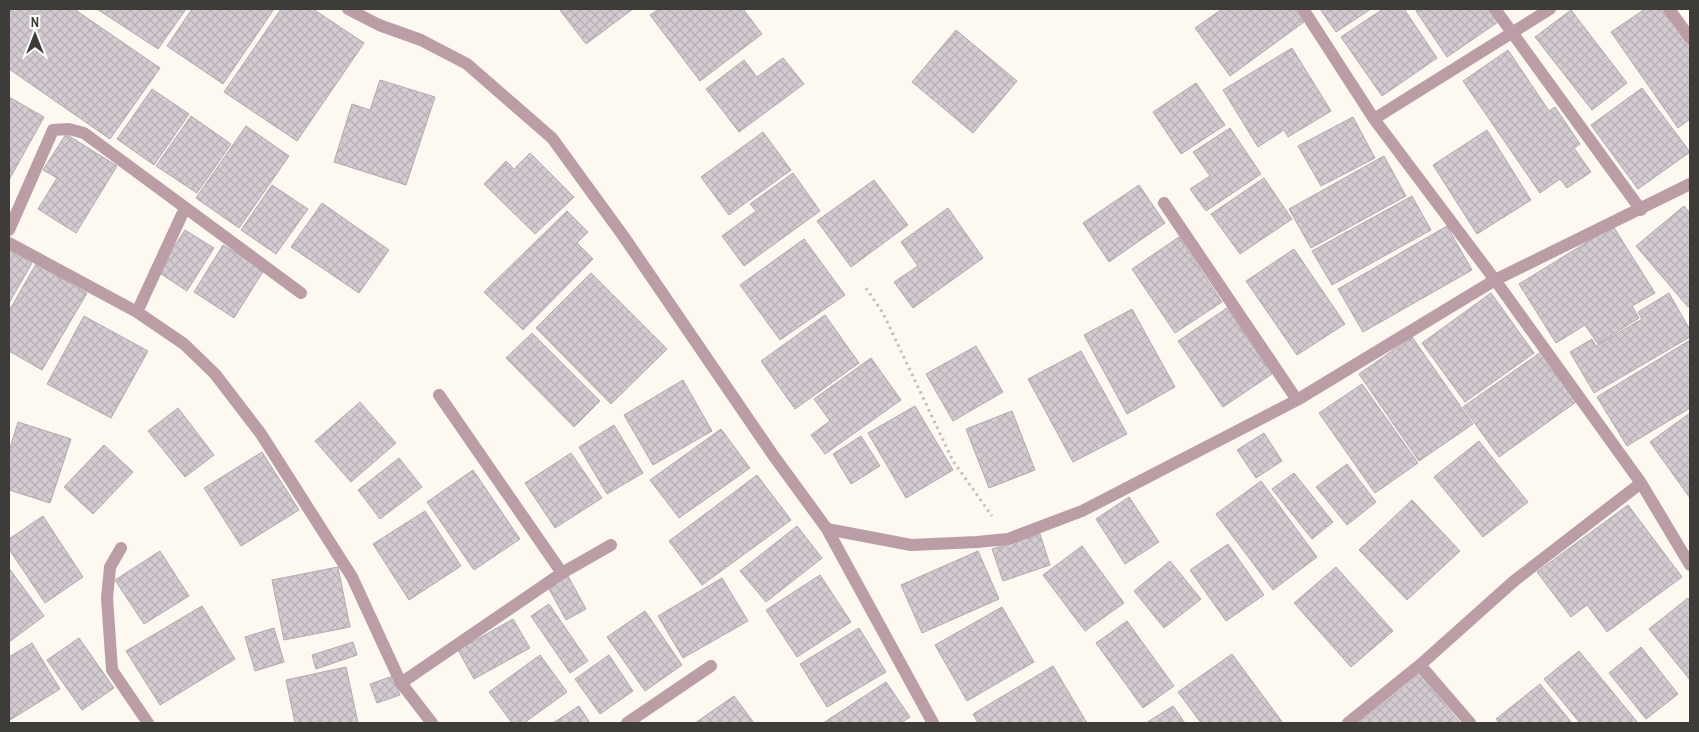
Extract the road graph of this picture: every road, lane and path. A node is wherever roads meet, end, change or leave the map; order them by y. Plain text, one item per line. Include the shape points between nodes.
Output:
1 (348, 9) edge
2 (1303, 9) edge
3 (1495, 9) edge
4 (1550, 9) edge
5 (1669, 9) edge
6 (1512, 33) junction
7 (1690, 38) edge
8 (1374, 119) junction
9 (1690, 184) edge
10 (1164, 203) dead end
11 (184, 208) junction
12 (1641, 210) junction
13 (9, 230) edge
14 (9, 244) edge
15 (1495, 280) junction
16 (866, 288) dead end
17 (301, 294) dead end
18 (138, 312) junction
19 (440, 395) dead end
20 (1297, 400) junction
21 (1641, 483) junction
22 (828, 529) junction
23 (1008, 539) junction
24 (611, 545) dead end
25 (121, 548) dead end
26 (1690, 565) edge
27 (562, 573) junction
28 (1420, 665) junction
29 (711, 666) dead end
30 (401, 683) junction
31 (148, 723) edge
32 (432, 723) edge
33 (627, 723) edge
34 (933, 723) edge
35 (1348, 723) edge
36 (1470, 723) edge

1 - 22 street via 379,25 422,40 467,64 552,138
2 - 8 street
3 - 6 street
4 - 6 street
5 - 7 street
6 - 8 street
6 - 12 street
8 - 15 street
9 - 12 street
10 - 20 street
11 - 13 street via 84,133 61,128 53,130
11 - 17 street
11 - 18 street
12 - 15 street
14 - 18 street
15 - 20 street
15 - 21 street
16 - 23 path via 883,313 954,461
18 - 30 street via 184,344 215,374 261,434 352,577
19 - 27 street
20 - 23 street via 1082,512
21 - 26 street
21 - 28 street via 1514,581
22 - 23 street via 911,545
22 - 34 street
24 - 27 street
25 - 31 street via 110,567 107,598 112,670
27 - 30 street
28 - 35 street
28 - 36 street
29 - 33 street
30 - 32 street

